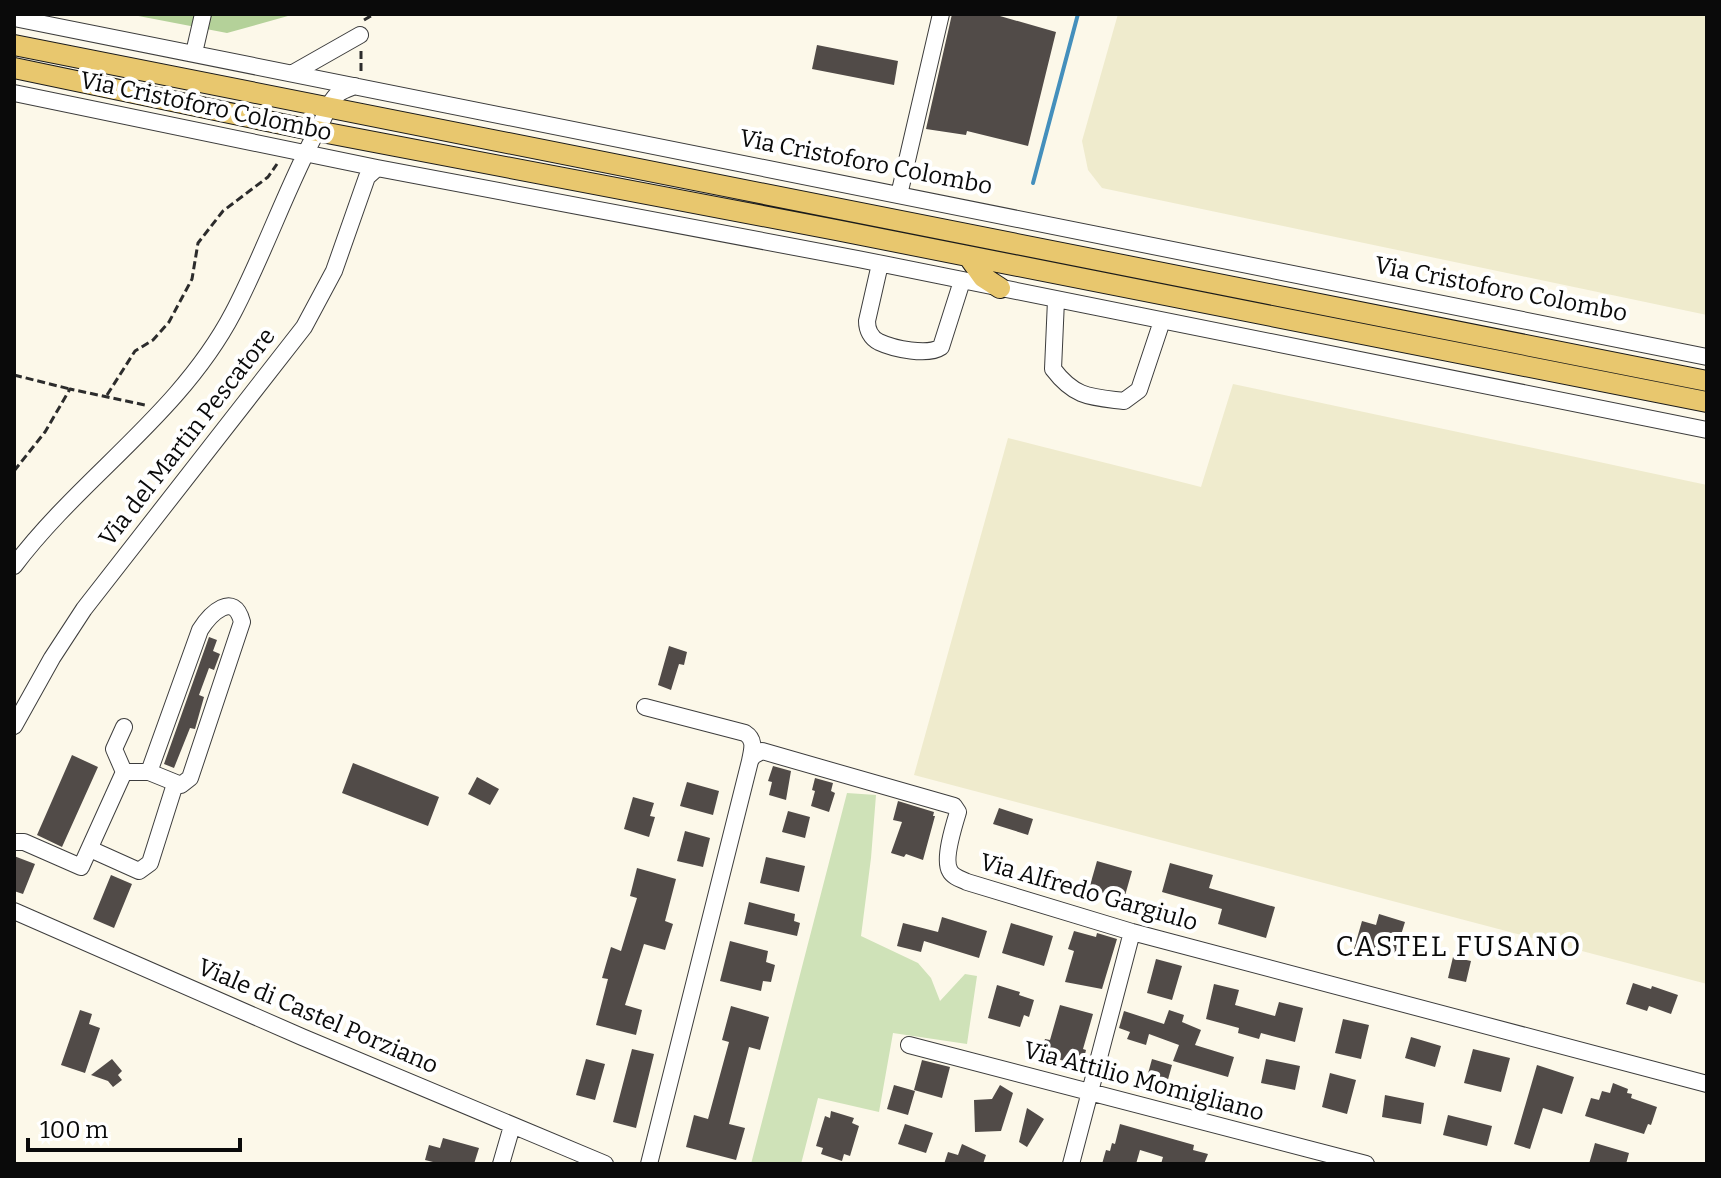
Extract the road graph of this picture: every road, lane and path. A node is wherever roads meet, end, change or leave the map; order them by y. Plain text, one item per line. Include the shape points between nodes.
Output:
1 (203, 14) edge
2 (941, 14) edge
3 (14, 18) edge
4 (360, 35) dead end
5 (14, 45) edge
6 (194, 53) junction
7 (14, 68) edge
8 (293, 73) junction
9 (355, 86) junction
10 (14, 93) edge
11 (330, 107) junction
12 (316, 131) junction
13 (304, 153) junction
14 (688, 153) junction
15 (282, 157) dead end
16 (377, 168) junction
17 (707, 182) junction
18 (899, 195) junction
19 (968, 256) junction
20 (880, 264) junction
21 (962, 281) junction
22 (1000, 288) junction
23 (1056, 300) junction
24 (1162, 321) junction
25 (1707, 357) edge
26 (14, 375) edge
27 (1707, 381) edge
28 (70, 389) junction
29 (107, 395) junction
30 (1707, 402) edge
31 (163, 410) junction
32 (1707, 430) edge
33 (14, 471) edge
34 (14, 566) edge
35 (645, 707) dead end
36 (14, 726) edge
37 (124, 727) dead end
38 (750, 761) junction
39 (124, 772) junction
40 (149, 772) junction
41 (175, 784) junction
42 (14, 842) edge
43 (90, 849) junction
44 (14, 911) edge
45 (1132, 932) junction
46 (909, 1045) dead end
47 (1707, 1084) edge
48 (1090, 1092) junction
49 (512, 1126) junction
50 (501, 1164) edge
51 (605, 1164) edge
52 (649, 1164) edge
53 (1071, 1164) edge
54 (1366, 1164) edge

1 - 6 street
2 - 18 street
3 - 6 street, Via Cristoforo Colombo
4 - 8 street
5 - 11 main road, Via Cristoforo Colombo
6 - 8 street, Via Cristoforo Colombo
7 - 12 main road, Via Cristoforo Colombo
8 - 9 street, Via Cristoforo Colombo
9 - 11 street via 337,94
9 - 14 street, Via Cristoforo Colombo
10 - 13 street, Via Cristoforo Colombo
11 - 12 street
11 - 17 main road, Via Cristoforo Colombo
12 - 13 street
12 - 19 main road, Via Cristoforo Colombo
13 - 16 street, Via Cristoforo Colombo
13 - 31 street via 232,315
14 - 17 street
14 - 18 street, Via Cristoforo Colombo
15 - 29 path via 268,177 223,211 198,243 192,279 169,322 135,351
16 - 20 street, Via Cristoforo Colombo
16 - 36 street, Via del Martin Pescatore via 367,177 334,271 304,327 84,609
17 - 27 main road, Via Cristoforo Colombo
18 - 25 street, Via Cristoforo Colombo
19 - 22 main road via 983,277
19 - 30 main road, Via Cristoforo Colombo
20 - 21 street, Via Cristoforo Colombo
20 - 21 street via 867,331 877,342 921,352 941,347
21 - 22 street, Via Cristoforo Colombo
22 - 23 street, Via Cristoforo Colombo
23 - 24 street, Via Cristoforo Colombo
23 - 24 street via 1053,369 1085,396 1124,401 1139,390
24 - 32 street, Via Cristoforo Colombo
26 - 28 path
28 - 29 path
28 - 33 path
29 - 31 path
31 - 34 street
35 - 38 street via 745,733 753,743
37 - 39 street via 114,749
38 - 45 street, Via Alfredo Gargiulo via 767,751 954,806 958,812 948,859 954,876
38 - 52 street
39 - 40 street
39 - 43 street
40 - 41 street
40 - 41 street via 200,630 215,611 231,607 242,622 190,778
41 - 43 street via 145,869
42 - 43 street via 81,867
44 - 49 street, Viale di Castel Porziano
45 - 47 street, Via Alfredo Gargiulo
45 - 48 street
46 - 48 street, Via Attilio Momigliano
48 - 53 street
48 - 54 street, Via Attilio Momigliano
49 - 50 street
49 - 51 street, Viale di Castel Porziano

